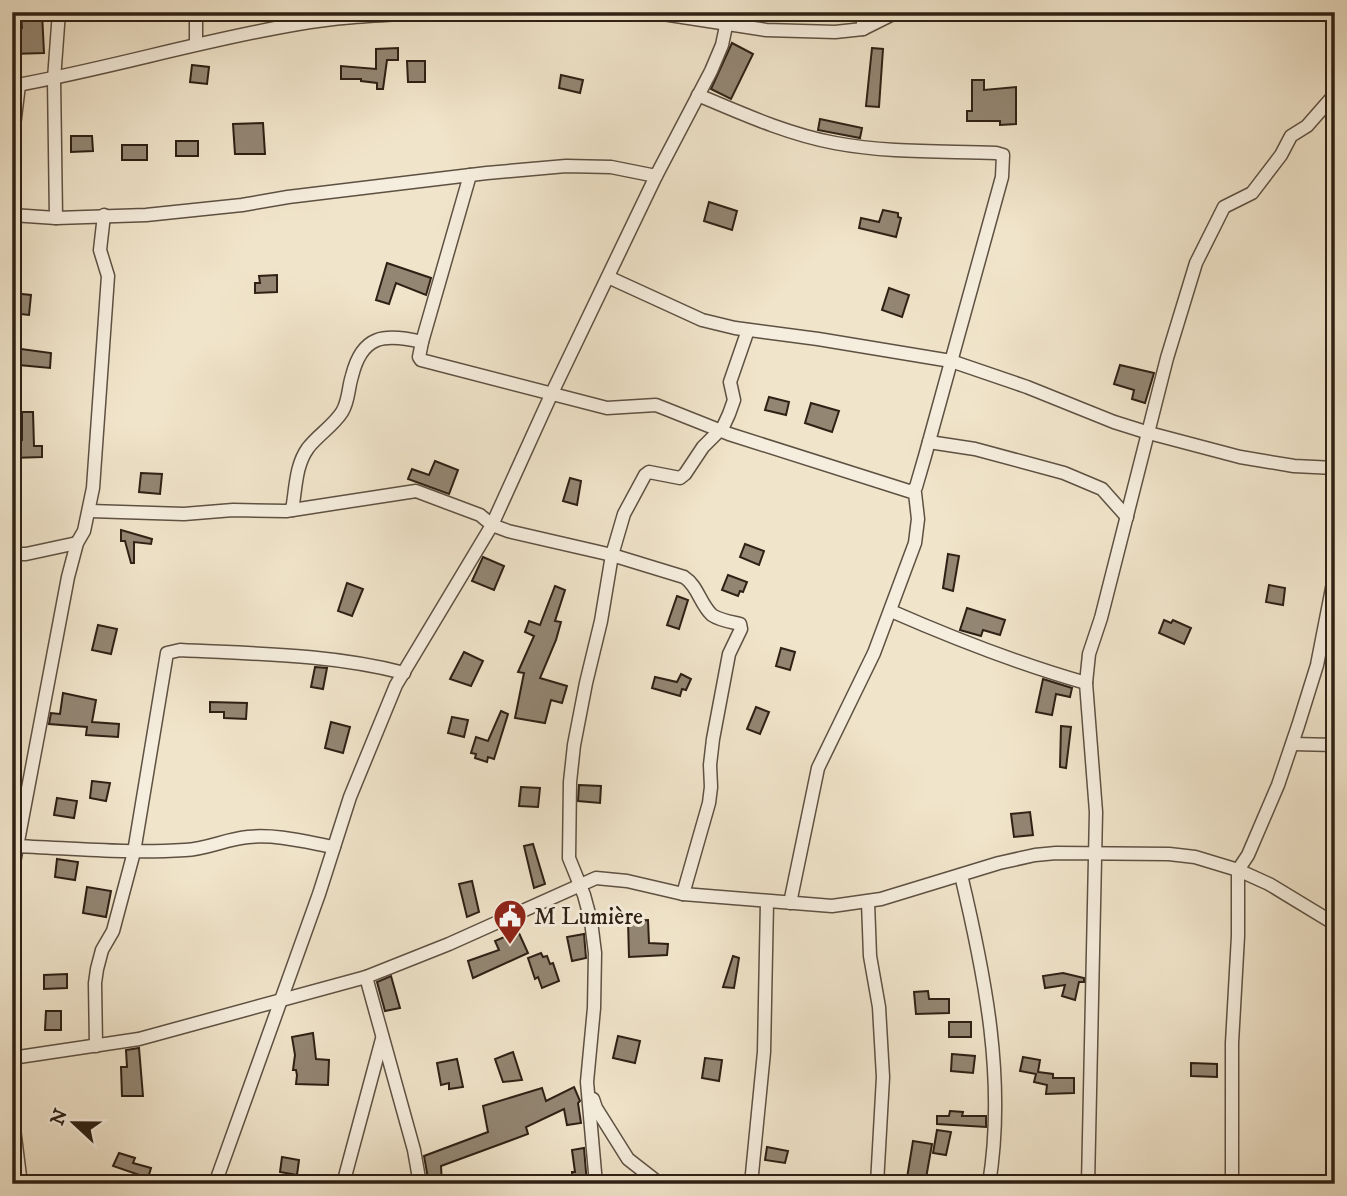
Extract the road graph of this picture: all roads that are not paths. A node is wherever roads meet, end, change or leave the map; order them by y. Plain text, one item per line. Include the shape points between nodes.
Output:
1 (59, 12) edge
2 (196, 12) edge
3 (436, 12) edge
4 (650, 12) edge
5 (863, 12) edge
6 (897, 12) edge
7 (728, 18) edge
8 (863, 29) junction
9 (196, 43) junction
10 (54, 79) junction
11 (16, 85) edge
12 (1335, 94) edge
13 (698, 95) junction
14 (12, 142) edge
15 (470, 176) junction
16 (656, 176) junction
17 (12, 215) edge
18 (104, 215) junction
19 (56, 218) junction
20 (607, 277) junction
21 (748, 330) junction
22 (422, 342) junction
23 (951, 362) junction
24 (551, 394) junction
25 (718, 430) junction
26 (1149, 433) junction
27 (929, 442) junction
28 (1335, 468) edge
29 (912, 491) junction
30 (90, 510) junction
31 (292, 510) junction
32 (1127, 517) junction
33 (492, 525) junction
34 (76, 543) junction
35 (12, 554) edge
36 (612, 555) junction
37 (1335, 573) edge
38 (891, 611) junction
39 (404, 673) junction
40 (1086, 683) junction
41 (1293, 744) junction
42 (1335, 745) edge
43 (16, 846) edge
44 (334, 847) junction
45 (134, 852) junction
46 (1095, 853) junction
47 (1238, 870) junction
48 (12, 873) edge
49 (961, 875) junction
50 (579, 884) junction
51 (682, 894) junction
52 (768, 902) junction
53 (867, 902) junction
54 (790, 903) junction
55 (1335, 924) edge
56 (366, 977) junction
57 (282, 1000) junction
58 (383, 1040) junction
59 (96, 1046) junction
60 (12, 1058) edge
61 (587, 1082) junction
62 (12, 1112) edge
63 (21, 1184) edge
64 (215, 1184) edge
65 (342, 1184) edge
66 (420, 1184) edge
67 (596, 1184) edge
68 (660, 1184) edge
69 (751, 1184) edge
70 (877, 1184) edge
71 (989, 1184) edge
72 (1088, 1184) edge
73 (1232, 1184) edge

1 - 10 street
2 - 9 street
3 - 9 street via 299,23
4 - 7 street
5 - 8 street
6 - 8 street
7 - 8 street via 800,32
7 - 13 street via 718,54
9 - 10 street
10 - 11 street
10 - 19 street
11 - 14 street
12 - 26 street via 1307,126 1291,136 1252,193 1229,203 1217,218 1196,263
13 - 16 street
13 - 23 street via 772,126 836,143 1003,155 1002,177
15 - 16 street via 591,165
15 - 18 street via 242,205
15 - 22 street
16 - 20 street
17 - 19 street
18 - 19 street
18 - 30 street via 100,250 108,276
20 - 21 street via 702,320
20 - 24 street
21 - 23 street
21 - 25 street via 730,382 734,400
22 - 24 street via 419,357 425,362
22 - 31 street via 385,338 359,352 342,411 309,447 298,468
23 - 26 street
23 - 27 street
24 - 25 street via 607,408 651,404
24 - 33 street
25 - 29 street
25 - 36 street via 680,478 645,475 624,514
26 - 28 street via 1240,457
26 - 32 street
27 - 29 street
27 - 32 street via 1064,473 1102,489
29 - 38 street via 916,498 915,543
30 - 31 street via 184,514
30 - 34 street
31 - 33 street via 416,491 480,515
32 - 40 street via 1089,654
33 - 36 street
33 - 39 street
34 - 35 street
34 - 43 street
36 - 50 street via 570,782 569,858
36 - 51 street via 684,577 714,617 741,629 729,654 713,739 709,803
37 - 41 street via 1317,665
38 - 40 street via 957,640
38 - 54 street via 818,768
39 - 44 street via 365,756
39 - 45 street via 364,662 169,652
40 - 46 street
41 - 42 street
41 - 47 street
43 - 45 street
43 - 48 street
44 - 45 street via 247,837 205,849
44 - 57 street
45 - 59 street via 94,983
46 - 47 street via 1169,853
46 - 49 street via 1035,855
46 - 72 street
47 - 55 street
47 - 73 street
49 - 53 street
49 - 71 street via 986,992 996,1088
50 - 51 street via 609,879
50 - 56 street
50 - 61 street via 595,953
51 - 52 street
52 - 54 street
52 - 69 street via 764,1052
53 - 54 street via 832,906
53 - 70 street via 883,1077
56 - 57 street
56 - 58 street
57 - 59 street via 139,1039
57 - 64 street
58 - 65 street
58 - 66 street
59 - 60 street
61 - 67 street
61 - 68 street via 596,1108 628,1159
62 - 63 street

